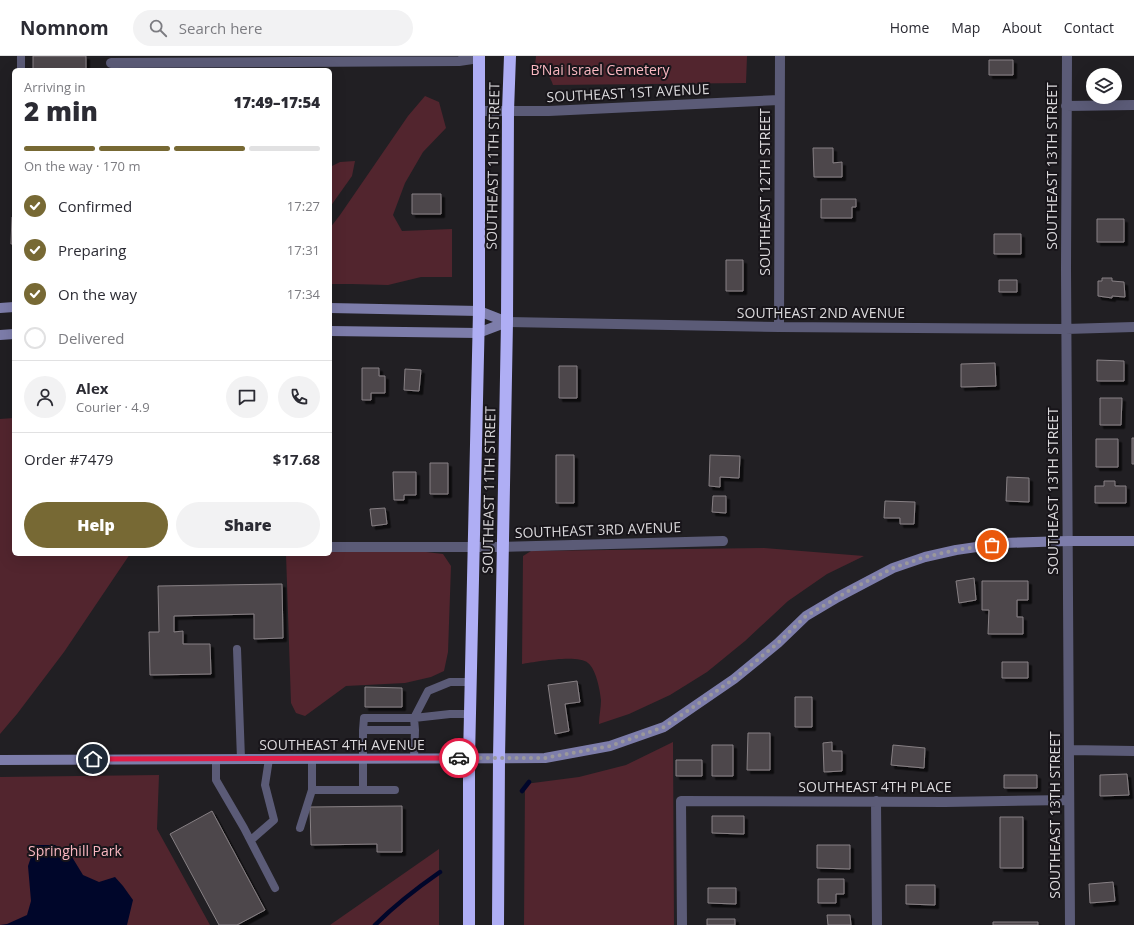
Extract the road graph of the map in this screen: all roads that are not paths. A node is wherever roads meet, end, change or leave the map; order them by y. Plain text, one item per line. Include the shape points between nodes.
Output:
1 (21, 56) edge
2 (510, 56) edge
3 (780, 56) edge
4 (1067, 56) edge
5 (479, 57) edge
6 (374, 59) edge
7 (111, 63) edge
8 (21, 68) edge
9 (779, 100) junction
10 (1066, 106) junction
11 (1134, 106) edge
12 (479, 111) junction
13 (508, 111) junction
14 (12, 307) edge
15 (0, 308) edge
16 (332, 308) edge
17 (479, 311) junction
18 (507, 322) junction
19 (779, 327) junction
20 (1134, 328) edge
21 (1066, 329) junction
22 (332, 331) edge
23 (478, 333) junction
24 (12, 334) edge
25 (0, 335) edge
26 (723, 541) dead end
27 (1068, 541) junction
28 (1134, 541) edge
29 (332, 547) edge
30 (474, 547) junction
31 (503, 547) junction
32 (237, 649) dead end
33 (471, 682) junction
34 (470, 714) junction
35 (414, 718) junction
36 (363, 730) junction
37 (415, 730) junction
38 (1069, 750) junction
39 (1134, 751) edge
40 (363, 758) junction
41 (414, 758) junction
42 (469, 758) junction
43 (499, 758) junction
44 (216, 759) junction
45 (241, 759) junction
46 (269, 759) junction
47 (312, 759) junction
48 (0, 760) edge
49 (312, 790) junction
50 (363, 790) junction
51 (395, 790) dead end
52 (1069, 800) junction
53 (876, 801) junction
54 (300, 828) dead end
55 (251, 840) junction
56 (275, 888) dead end
57 (469, 925) edge
58 (498, 925) edge
59 (682, 925) edge
60 (878, 925) edge
61 (1070, 925) edge

1 - 8 lane
2 - 13 highway, SOUTHEAST 11TH STREET
3 - 9 street, SOUTHEAST 12TH STREET
4 - 10 street, SOUTHEAST 13TH STREET
5 - 6 street via 459,61
5 - 12 highway, SOUTHEAST 11TH STREET
6 - 7 street
9 - 13 street, SOUTHEAST 1ST AVENUE
9 - 19 street, SOUTHEAST 12TH STREET
10 - 11 street
10 - 21 street, SOUTHEAST 13TH STREET
12 - 13 street, SOUTHEAST 1ST AVENUE
12 - 17 highway, SOUTHEAST 11TH STREET
13 - 18 highway, SOUTHEAST 11TH STREET
14 - 15 street
16 - 17 street, SOUTHEAST 2ND AVENUE
17 - 18 street, SOUTHEAST 2ND AVENUE
17 - 23 highway, SOUTHEAST 11TH STREET
18 - 19 street, SOUTHEAST 2ND AVENUE
18 - 23 street, SOUTHEAST 2ND AVENUE
18 - 31 highway, SOUTHEAST 11TH STREET
19 - 21 street, SOUTHEAST 2ND AVENUE
20 - 21 street, SOUTHEAST 2ND AVENUE
21 - 27 street, SOUTHEAST 13TH STREET
22 - 23 street, SOUTHEAST 2ND AVENUE
23 - 30 highway, SOUTHEAST 11TH STREET
24 - 25 street
26 - 31 street, SOUTHEAST 3RD AVENUE
27 - 28 street
27 - 38 street, SOUTHEAST 13TH STREET
27 - 43 street, SOUTHEAST 4TH AVENUE via 1004,543 956,550 893,568 806,616 734,679 664,727 610,746 545,758
29 - 30 street, SOUTHEAST 3RD AVENUE
30 - 31 street, SOUTHEAST 3RD AVENUE
30 - 33 highway, SOUTHEAST 11TH STREET
31 - 43 highway, SOUTHEAST 11TH STREET
32 - 45 lane
33 - 34 highway, SOUTHEAST 11TH STREET
33 - 35 lane via 450,682 428,691
34 - 35 lane
34 - 42 highway, SOUTHEAST 11TH STREET
35 - 36 lane via 364,718
35 - 37 lane
36 - 37 lane
36 - 40 lane
37 - 41 lane
38 - 39 street
38 - 52 street, SOUTHEAST 13TH STREET
40 - 41 street, SOUTHEAST 4TH AVENUE
40 - 47 street, SOUTHEAST 4TH AVENUE
40 - 50 lane
41 - 42 street, SOUTHEAST 4TH AVENUE
42 - 43 street, SOUTHEAST 4TH AVENUE
42 - 57 highway, SOUTHEAST 11TH STREET
43 - 58 highway, SOUTHEAST 11TH STREET
44 - 45 street, SOUTHEAST 4TH AVENUE
44 - 48 street, SOUTHEAST 4TH AVENUE
44 - 55 lane via 216,780
45 - 46 street, SOUTHEAST 4TH AVENUE
46 - 47 street, SOUTHEAST 4TH AVENUE
46 - 55 lane via 265,785 274,820
47 - 49 lane
49 - 50 lane
49 - 54 lane
50 - 51 lane
52 - 53 street, SOUTHEAST 4TH PLACE
52 - 61 street, SOUTHEAST 13TH STREET
53 - 59 street, SOUTHEAST 4TH PLACE via 681,801
53 - 60 street
55 - 56 lane

